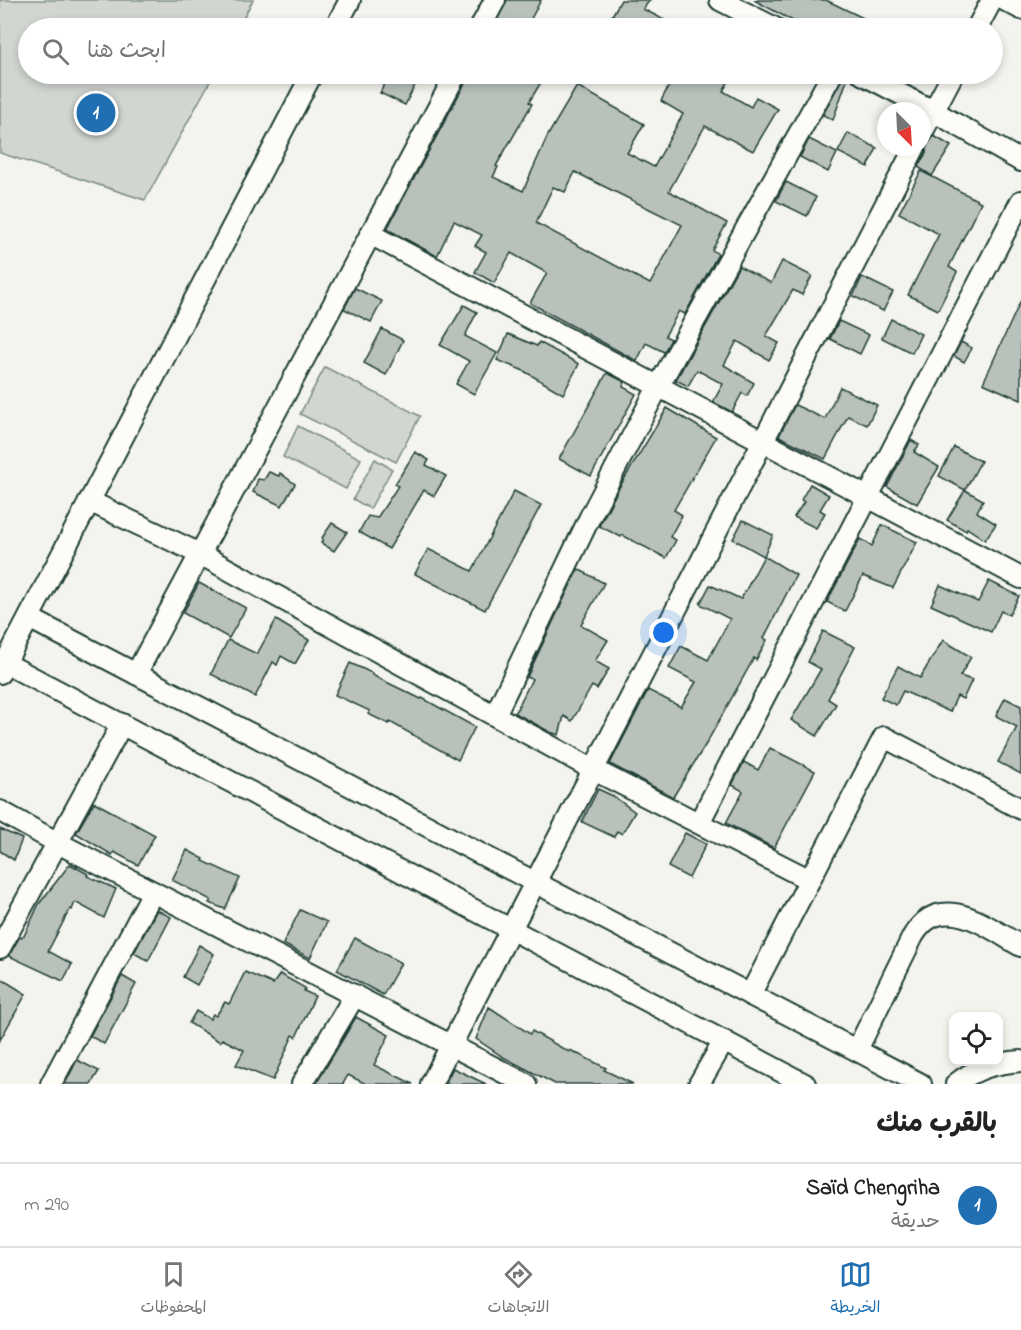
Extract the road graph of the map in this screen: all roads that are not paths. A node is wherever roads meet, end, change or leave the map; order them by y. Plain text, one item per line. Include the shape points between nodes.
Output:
1 (350, 0) edge
2 (495, 0) edge
3 (720, 0) edge
4 (992, 0) edge
5 (1004, 0) edge
6 (1021, 9) edge
7 (340, 18) edge
8 (485, 18) edge
9 (755, 18) edge
10 (982, 18) edge
11 (307, 84) edge
12 (451, 84) edge
13 (826, 84) edge
14 (881, 84) edge
15 (948, 84) edge
16 (933, 111) junction
17 (931, 115) edge
18 (910, 156) edge
19 (1021, 161) edge
20 (1021, 201) edge
21 (370, 234) junction
22 (658, 387) junction
23 (762, 440) junction
24 (868, 496) junction
25 (89, 501) junction
26 (200, 554) junction
27 (1021, 578) edge
28 (29, 618) junction
29 (3, 668) edge
30 (136, 674) junction
31 (495, 715) junction
32 (122, 724) junction
33 (594, 770) junction
34 (1021, 809) edge
35 (0, 811) edge
36 (699, 823) junction
37 (58, 843) junction
38 (810, 880) junction
39 (536, 882) junction
40 (153, 892) junction
41 (511, 929) junction
42 (1021, 946) edge
43 (0, 948) edge
44 (355, 995) junction
45 (750, 995) junction
46 (724, 1041) junction
47 (452, 1045) junction
48 (857, 1050) junction
49 (1021, 1061) edge
50 (51, 1084) edge
51 (302, 1084) edge
52 (431, 1084) edge
53 (526, 1084) edge
54 (699, 1084) edge
55 (806, 1084) edge
56 (921, 1084) edge
57 (956, 1084) edge

1 - 7 street
2 - 8 street
3 - 9 street
4 - 10 street
5 - 6 street
11 - 25 street
12 - 21 street
13 - 22 street
14 - 16 street
15 - 16 street
16 - 17 street
16 - 19 street
18 - 23 street
20 - 24 street
21 - 22 street
21 - 26 street
22 - 23 street
22 - 31 street via 589,519
23 - 24 street
23 - 33 street
24 - 27 street
24 - 36 street
25 - 26 street
25 - 28 street
26 - 30 street
26 - 31 street
28 - 29 street
28 - 30 street
29 - 32 street
30 - 39 street
31 - 33 street
32 - 37 street
32 - 41 street
33 - 36 street
33 - 39 street
34 - 38 street via 885,737
35 - 37 street
36 - 38 street
37 - 40 street
37 - 43 street
38 - 45 street
39 - 41 street
39 - 45 street
40 - 44 street
40 - 50 street
41 - 46 street
41 - 47 street
42 - 48 street via 961,915 945,913 929,919 917,928
44 - 47 street
44 - 51 street
45 - 48 street
46 - 54 street
46 - 55 street
47 - 52 street
47 - 53 street
48 - 56 street
49 - 57 street via 992,1064

